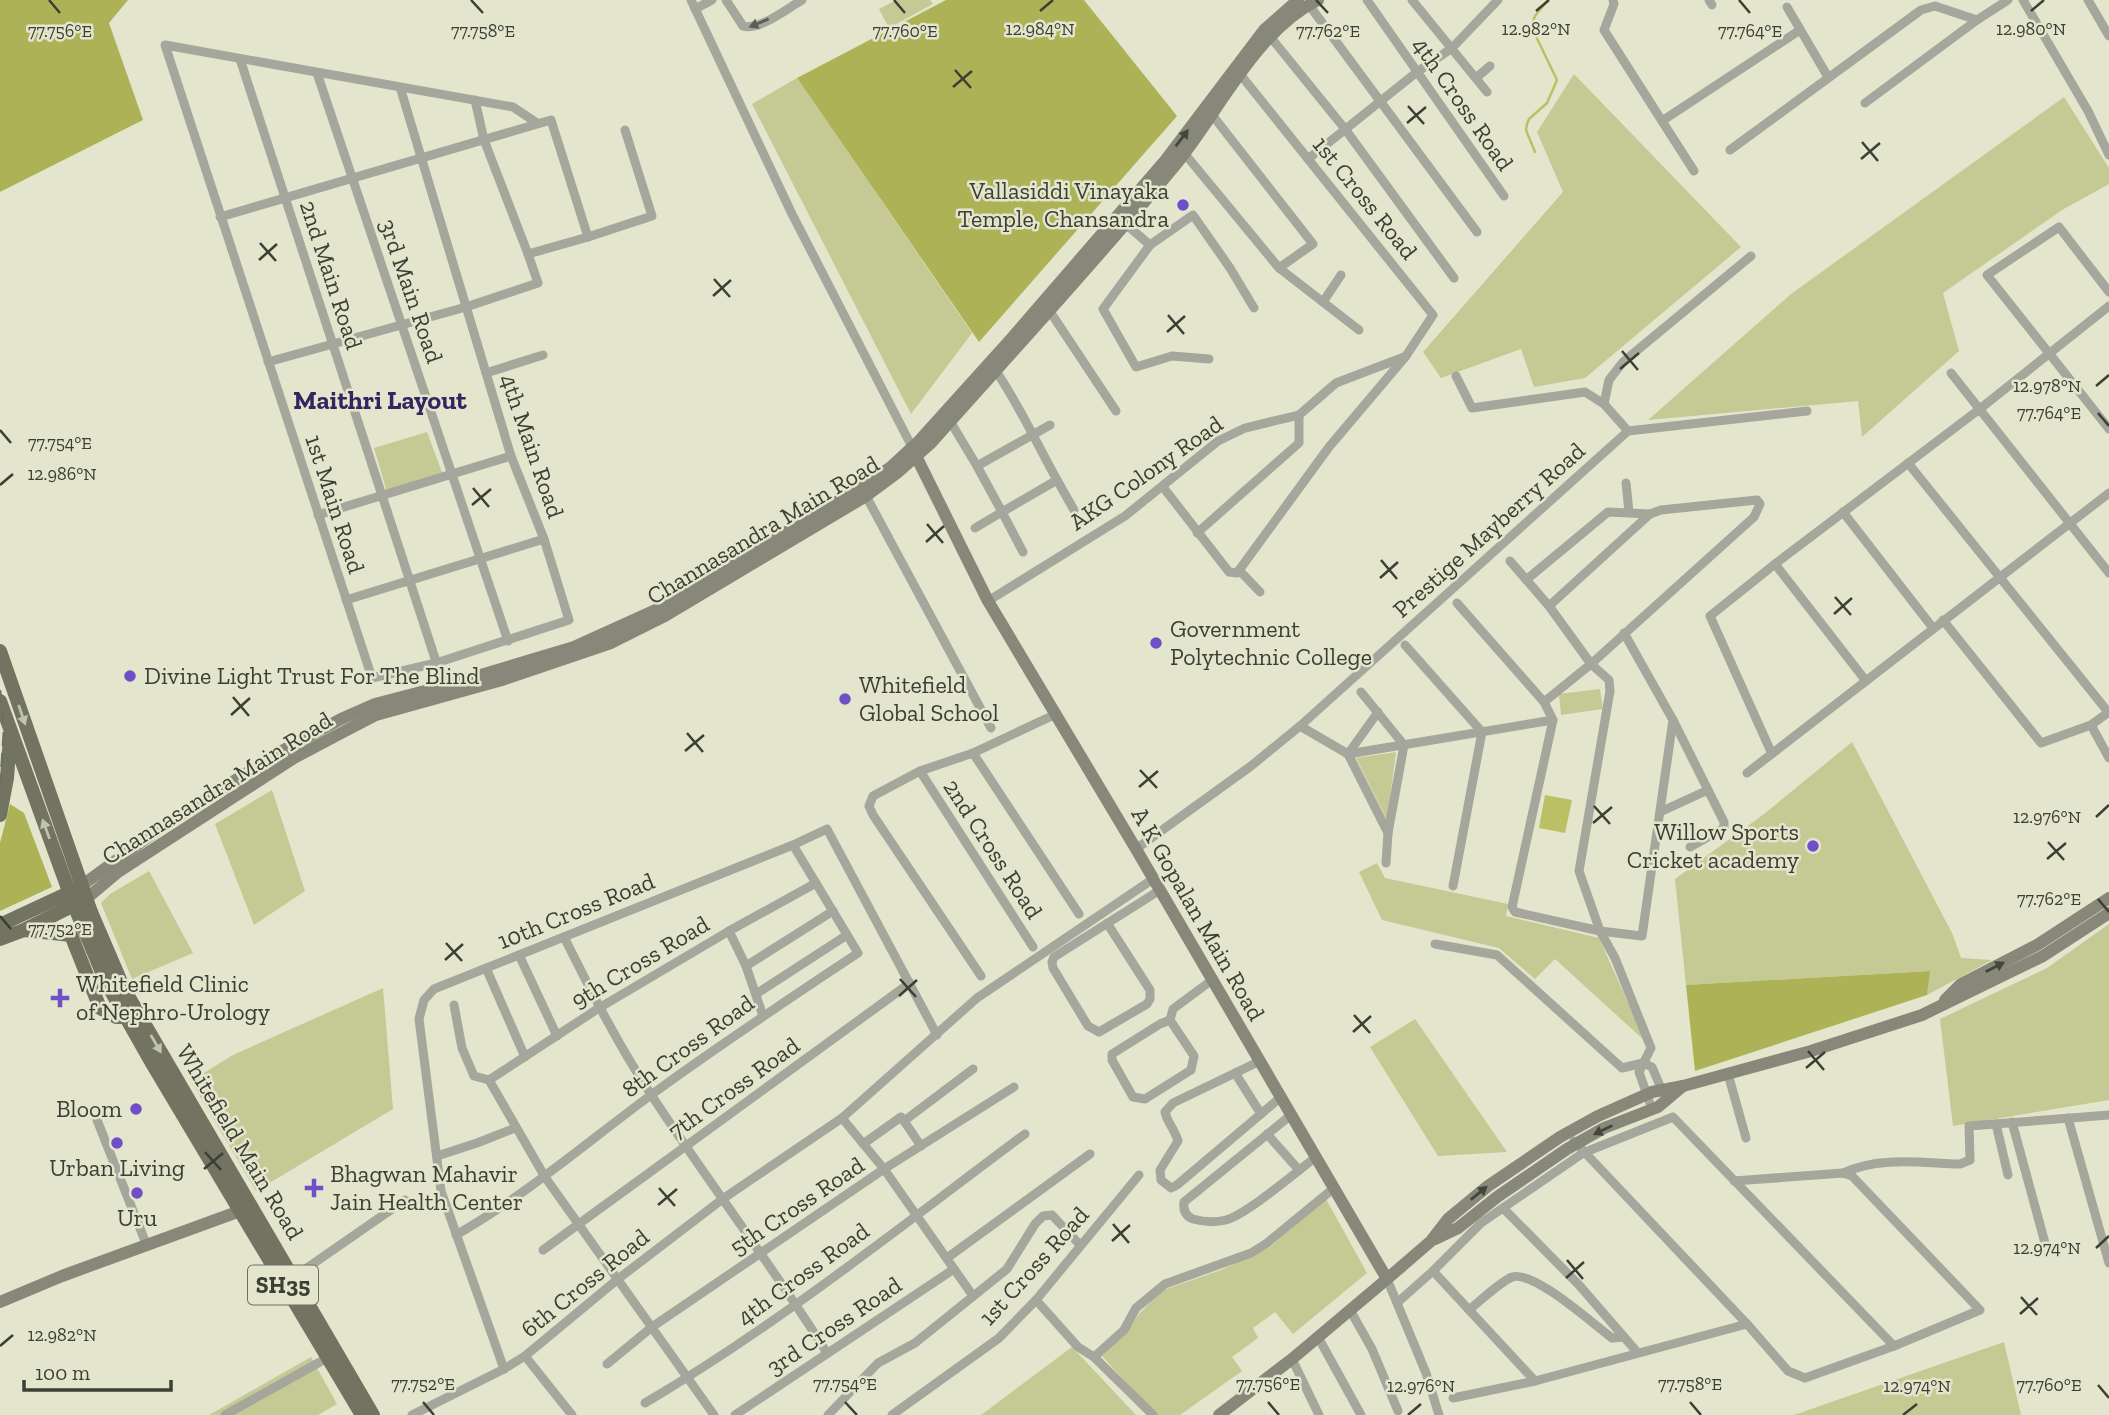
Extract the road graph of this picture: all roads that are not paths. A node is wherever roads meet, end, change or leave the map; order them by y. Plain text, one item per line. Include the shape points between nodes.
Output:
1 (712, 0) edge
2 (726, 0) edge
3 (802, 0) edge
4 (1367, 0) edge
5 (1412, 0) edge
6 (1498, 0) edge
7 (1613, 0) edge
8 (2008, 0) edge
9 (2023, 0) edge
10 (2088, 0) edge
11 (1308, 2) edge
12 (693, 4) edge
13 (1787, 7) dead end
14 (1977, 20) junction
15 (1800, 30) junction
16 (1268, 33) junction
17 (2109, 36) edge
18 (1452, 48) junction
19 (240, 59) junction
20 (1490, 66) dead end
21 (1238, 71) junction
22 (1417, 72) junction
23 (317, 73) junction
24 (1828, 77) junction
25 (1476, 78) junction
26 (400, 87) junction
27 (1488, 92) dead end
28 (475, 100) junction
29 (1381, 100) junction
30 (1865, 103) dead end
31 (1213, 116) junction
32 (1662, 121) junction
33 (537, 123) junction
34 (1345, 129) junction
35 (625, 130) dead end
36 (2106, 139) edge
37 (484, 140) junction
38 (1730, 150) dead end
39 (1185, 154) junction
40 (2109, 155) edge
41 (421, 158) junction
42 (1308, 159) junction
43 (1694, 171) dead end
44 (353, 178) junction
45 (1504, 196) dead end
46 (286, 198) junction
47 (220, 217) junction
48 (1121, 221) junction
49 (1476, 232) dead end
50 (588, 237) junction
51 (1150, 245) junction
52 (528, 254) junction
53 (1751, 256) dead end
54 (1279, 268) junction
55 (1341, 275) dead end
56 (1454, 278) dead end
57 (2109, 292) edge
58 (1323, 302) junction
59 (2109, 306) edge
60 (466, 307) junction
61 (1254, 308) dead end
62 (1049, 310) junction
63 (402, 325) junction
64 (1359, 330) dead end
65 (334, 344) junction
66 (2051, 353) junction
67 (543, 355) dead end
68 (1406, 356) junction
69 (1209, 359) dead end
70 (268, 362) junction
71 (996, 371) junction
72 (486, 373) junction
73 (1951, 373) dead end
74 (1456, 376) dead end
75 (1604, 404) junction
76 (1981, 408) junction
77 (1116, 411) dead end
78 (1807, 411) dead end
79 (1299, 415) junction
80 (950, 421) junction
81 (1050, 425) dead end
82 (2109, 429) edge
83 (1628, 431) junction
84 (1032, 435) junction
85 (914, 452) junction
86 (511, 456) junction
87 (1908, 463) junction
88 (977, 466) junction
89 (452, 474) junction
90 (1057, 480) junction
91 (1626, 483) dead end
92 (1163, 487) junction
93 (2109, 493) edge
94 (382, 495) junction
95 (866, 495) junction
96 (1073, 510) dead end
97 (1002, 512) junction
98 (1629, 512) junction
99 (1843, 512) junction
100 (1650, 514) junction
101 (318, 515) junction
102 (2069, 522) junction
103 (975, 528) dead end
104 (1197, 533) junction
105 (544, 539) junction
106 (1023, 552) dead end
107 (481, 559) junction
108 (1510, 561) dead end
109 (1775, 564) junction
110 (1239, 570) junction
111 (2109, 573) edge
112 (2000, 576) junction
113 (1526, 580) junction
114 (410, 581) junction
115 (1260, 592) dead end
116 (346, 600) junction
117 (988, 601) junction
118 (1457, 603) dead end
119 (1549, 606) junction
120 (1943, 620) junction
121 (1933, 628) junction
122 (1624, 633) junction
123 (508, 641) junction
124 (1405, 645) dead end
125 (0, 651) edge
126 (557, 657) junction
127 (1591, 664) junction
128 (437, 665) junction
129 (372, 678) joint
130 (1866, 681) junction
131 (443, 686) junction
132 (1361, 692) dead end
133 (0, 701) edge
134 (1544, 702) junction
135 (376, 710) junction
136 (1378, 712) junction
137 (2109, 712) edge
138 (1056, 714) junction
139 (1553, 720) junction
140 (1673, 720) junction
141 (2091, 725) junction
142 (5, 726) edge
143 (1300, 726) junction
144 (991, 728) dead end
145 (1482, 732) junction
146 (1404, 745) junction
147 (973, 752) junction
148 (1348, 754) junction
149 (1772, 754) junction
150 (2109, 758) edge
151 (920, 771) junction
152 (1747, 773) dead end
153 (1708, 790) junction
154 (1660, 812) junction
155 (0, 815) edge
156 (1388, 833) junction
157 (793, 845) junction
158 (1690, 847) dead end
159 (1136, 849) junction
160 (1386, 863) dead end
161 (816, 883) junction
162 (1156, 884) junction
163 (1453, 886) dead end
164 (78, 896) junction
165 (2109, 898) edge
166 (833, 911) junction
167 (2109, 913) edge
168 (1079, 915) dead end
169 (1107, 923) junction
170 (0, 925) edge
171 (24, 930) junction
172 (729, 931) junction
173 (1600, 931) junction
174 (847, 935) junction
175 (564, 937) junction
176 (0, 939) edge
177 (1435, 944) dead end
178 (1034, 947) dead end
179 (519, 955) junction
180 (746, 966) junction
181 (486, 968) junction
182 (981, 976) dead end
183 (1212, 980) junction
184 (910, 983) junction
185 (756, 994) junction
186 (454, 1004) dead end
187 (1940, 1006) junction
188 (599, 1008) junction
189 (763, 1016) junction
190 (124, 1017) junction
191 (1170, 1020) junction
192 (937, 1035) junction
193 (557, 1036) junction
194 (525, 1057) junction
195 (1259, 1061) junction
196 (1643, 1062) junction
197 (973, 1069) dead end
198 (1235, 1073) junction
199 (1728, 1074) junction
200 (489, 1080) junction
201 (1014, 1087) dead end
202 (1647, 1094) junction
203 (651, 1095) junction
204 (1664, 1096) junction
205 (1281, 1097) junction
206 (1652, 1109) junction
207 (1261, 1114) junction
208 (1291, 1115) junction
209 (2109, 1115) edge
210 (842, 1118) junction
211 (2067, 1118) junction
212 (97, 1120) dead end
213 (904, 1121) junction
214 (2012, 1122) junction
215 (1996, 1124) junction
216 (515, 1128) junction
217 (1570, 1132) junction
218 (1025, 1134) dead end
219 (1267, 1135) junction
220 (202, 1138) dead end
221 (1746, 1138) dead end
222 (863, 1144) junction
223 (686, 1146) junction
224 (921, 1146) junction
225 (1580, 1149) junction
226 (1090, 1154) dead end
227 (437, 1156) junction
228 (1316, 1157) junction
229 (884, 1170) junction
230 (1299, 1170) junction
231 (1843, 1173) junction
232 (1139, 1175) dead end
233 (2008, 1175) dead end
234 (545, 1177) junction
235 (1734, 1181) junction
236 (1334, 1188) junction
237 (724, 1198) junction
238 (405, 1200) dead end
239 (236, 1205) junction
240 (1503, 1208) junction
241 (917, 1216) junction
242 (580, 1224) junction
243 (456, 1235) junction
244 (1431, 1241) junction
245 (2045, 1243) dead end
246 (1080, 1245) junction
247 (147, 1246) junction
248 (543, 1250) dead end
249 (761, 1254) junction
250 (947, 1258) junction
251 (2109, 1264) edge
252 (954, 1269) junction
253 (1433, 1271) junction
254 (294, 1277) junction
255 (618, 1279) junction
256 (1387, 1279) junction
257 (973, 1296) junction
258 (1037, 1300) junction
259 (0, 1302) edge
260 (1398, 1302) junction
261 (797, 1305) junction
262 (1350, 1310) junction
263 (1469, 1310) junction
264 (1747, 1324) junction
265 (652, 1327) junction
266 (1318, 1337) junction
267 (1624, 1337) junction
268 (1894, 1346) junction
269 (1637, 1352) junction
270 (827, 1353) junction
271 (525, 1356) junction
272 (1094, 1357) junction
273 (327, 1358) junction
274 (1292, 1359) junction
275 (607, 1364) dead end
276 (504, 1369) junction
277 (688, 1378) junction
278 (1535, 1381) junction
279 (1453, 1398) dead end
280 (645, 1403) dead end
281 (1398, 1411) dead end
282 (225, 1415) edge
283 (362, 1415) edge
284 (373, 1415) edge
285 (412, 1415) edge
286 (572, 1415) edge
287 (714, 1415) edge
288 (735, 1415) edge
289 (828, 1415) edge
290 (892, 1415) edge
291 (1153, 1415) edge
292 (1219, 1415) edge
293 (1319, 1415) edge
294 (1361, 1415) edge
295 (1439, 1415) edge

1 - 12 street
3 -> 2 street via 747,28
4 - 22 street, 4th Cross Road
5 - 18 street
6 - 18 street
7 - 32 street via 1604,30
8 - 14 street
9 - 36 street
10 - 17 street
11 - 16 street, Channasandra Main Road
11 - 29 street
12 - 85 street via 792,214
13 - 15 street
14 - 24 street via 1935,6 1921,10
14 - 30 street
15 - 24 street
15 - 32 street
16 - 21 street, Channasandra Main Road
16 - 34 street
18 - 22 street
18 - 25 street
19 - 23 street
19 - 46 street, 2nd Main Road
19 - 47 street, 1st Main Road via 165,46
20 - 25 street
21 - 31 street, Channasandra Main Road
21 - 42 street, 1st Cross Road
48 -> 21 street, Channasandra Main Road
22 - 29 street
22 - 45 street, 4th Cross Road
23 - 26 street
23 - 44 street, 3rd Main Road
24 - 38 street
25 - 27 street
26 - 28 street
26 - 41 street, 4th Main Road
28 - 33 street via 513,107
28 - 37 street
29 - 34 street
29 - 49 street
31 - 39 street, Channasandra Main Road
31 - 54 street via 1313,244
32 - 43 street
33 - 37 street
33 - 50 street via 551,120
34 - 42 street
34 - 56 street
35 - 50 street via 652,216
36 - 40 street
37 - 41 street
37 - 52 street
39 - 48 street, Channasandra Main Road
39 - 54 street
41 - 44 street
41 - 60 street, 4th Main Road
42 - 68 street, 1st Cross Road via 1433,315
44 - 46 street
44 - 63 street, 3rd Main Road
46 - 47 street
46 - 65 street, 2nd Main Road
47 - 70 street, 1st Main Road
48 - 51 street
48 - 62 street, Channasandra Main Road
48 - 85 street, Channasandra Main Road
50 - 52 street
51 - 61 street via 1193,215
51 - 69 street via 1103,309 1136,366 1172,356
52 - 60 street via 538,283
53 - 75 street via 1623,362 1609,380
54 - 58 street
55 - 58 street
57 - 66 street via 2059,227 1987,275
58 - 64 street
59 - 66 street
60 - 63 street
60 - 72 street, 4th Main Road
62 - 71 street, Channasandra Main Road
62 - 77 street
63 - 65 street
63 - 89 street, 3rd Main Road
65 - 70 street
65 - 94 street, 2nd Main Road
66 - 76 street
66 - 82 street
67 - 72 street
68 - 79 street, AKG Colony Road via 1336,383
68 - 110 street via 1329,447
70 - 101 street, 1st Main Road
71 - 80 street, Channasandra Main Road
71 - 84 street
72 - 86 street, 4th Main Road
73 - 76 street
74 - 75 street via 1472,408 1585,392
75 - 83 street
76 - 87 street
76 - 102 street
78 - 83 street
79 - 92 street, AKG Colony Road via 1245,428 1218,441
79 - 104 street via 1299,443
80 - 85 street, Channasandra Main Road
80 - 88 street
81 - 84 street
83 - 143 street, Prestige Mayberry Road
84 - 88 street
84 - 90 street
85 - 95 street, Channasandra Main Road
85 - 117 street, A K Gopalan Main Road
85 - 126 street, Channasandra Main Road via 658,609
86 - 89 street
86 - 105 street, 4th Main Road
87 - 99 street
87 - 112 street
88 - 97 street
89 - 94 street
89 - 107 street, 3rd Main Road
90 - 96 street
90 - 97 street
91 - 98 street
92 - 104 street
92 - 117 street, AKG Colony Road via 1125,516
93 - 102 street
94 - 101 street
94 - 114 street, 2nd Main Road
95 - 126 street, Channasandra Main Road via 663,617 611,643
95 - 144 street
97 - 103 street
97 - 106 street
98 - 100 street
98 - 113 street via 1608,512
99 - 109 street
99 - 121 street
100 - 119 street
100 - 122 street via 1757,500 1760,504 1754,517
101 - 116 street, 1st Main Road
102 - 111 street
102 - 112 street
104 - 110 street via 1229,572
105 - 107 street
105 - 123 street, 4th Main Road via 569,620
107 - 114 street
107 - 123 street, 3rd Main Road
108 - 113 street
109 - 130 street
109 - 149 street via 1710,616
110 - 115 street
112 - 120 street
112 - 137 street
113 - 119 street
114 - 116 street
114 - 128 street, 2nd Main Road
116 - 129 street, 1st Main Road
117 - 138 street, A K Gopalan Main Road
118 - 134 street
119 - 127 street
120 - 121 street
120 - 141 street via 2041,743
121 - 130 street
122 - 127 street
122 - 140 street
123 - 128 street, 4th Main Road
124 - 145 street
125 -> 164 main road, SH35
126 - 131 street, Channasandra Main Road
126 - 135 street, Channasandra Main Road
127 - 134 street
127 - 173 street via 1609,680 1610,691 1579,871
128 - 129 street, 4th Main Road
128 - 131 street, 2nd Main Road
130 - 149 street
131 - 135 street, Channasandra Main Road
132 - 136 street
133 - 142 main road, SH35
134 - 139 street
135 - 164 street, Channasandra Main Road
136 - 146 street
136 - 148 street
137 - 141 street
138 - 147 street
138 - 159 street, A K Gopalan Main Road
139 - 145 street
139 - 173 street via 1511,907 1515,912
140 - 153 street
140 - 154 street
141 - 150 street
142 - 155 main road via 6,778
164 -> 142 main road, SH35
143 - 148 street
143 - 159 street, Prestige Mayberry Road
145 - 146 street
145 - 163 street
146 - 148 street
146 - 156 street
147 - 151 street
147 - 168 street
148 - 156 street
149 - 152 street
151 - 178 street, 2nd Cross Road
151 - 182 street via 873,796 869,806
153 - 154 street
153 - 158 street via 1724,826
154 - 173 street via 1642,936
156 - 160 street
157 - 161 street
157 - 175 street, 10th Cross Road
157 - 184 street, 10th Cross Road via 827,829
159 - 162 street, A K Gopalan Main Road
161 - 166 street
161 - 172 street, 9th Cross Road
162 - 169 street
162 - 183 street, A K Gopalan Main Road
162 - 192 street, 6th Cross Road via 977,998
164 - 170 main road
164 - 171 main road
164 - 190 main road, Whitefield Main Road / SH35 via 106,982
164 -> 254 main road, Whitefield Main Road / SH35 via 124,989
187 -> 165 street via 1961,984 2037,945
166 - 174 street
166 - 180 street
167 - 187 street via 2043,956
169 - 169 street via 1052,962 1088,1026 1098,1032 1150,999 1150,990
171 - 176 main road
171 - 190 main road via 71,935 100,1008
172 - 180 street
172 - 188 street, 9th Cross Road
173 - 196 street via 1651,1048
174 - 185 street
174 - 189 street, 8th Cross Road via 858,953
175 - 179 street, 10th Cross Road
175 - 188 street
177 - 196 street via 1497,955 1622,1068
179 - 181 street, 10th Cross Road
179 - 193 street
180 - 185 street
181 - 194 street
181 - 227 street, 10th Cross Road via 434,989 421,1008
183 - 191 street via 1173,1009
183 - 195 street, A K Gopalan Main Road
184 - 192 street
184 - 223 street, 7th Cross Road
185 - 189 street
186 - 200 street via 465,1060 474,1076
187 - 199 street
188 - 193 street, 9th Cross Road
188 - 203 street
189 - 203 street, 8th Cross Road
190 - 239 main road, Whitefield Main Road / SH35
191 - 191 street via 1112,1054 1133,1097 1145,1099 1191,1070 1194,1056
192 - 210 street, 6th Cross Road
193 - 194 street, 9th Cross Road
194 - 200 street, 9th Cross Road
195 - 198 street
195 - 205 street, A K Gopalan Main Road
196 - 202 street via 1639,1072
196 - 204 street via 1652,1067
197 - 213 street
198 - 207 street
198 - 207 street via 1173,1102 1165,1112 1178,1140 1160,1170 1161,1180 1171,1188 1177,1185
199 - 204 street
199 - 221 street
200 - 216 street
201 - 224 street, 5th Cross Road
202 - 204 street
202 - 206 street
202 - 217 street
203 - 223 street
203 - 234 street, 8th Cross Road
204 - 206 street
205 - 207 street
205 - 208 street, A K Gopalan Main Road
206 -> 225 street via 1604,1128
208 - 219 street
208 - 228 street, A K Gopalan Main Road
209 - 211 street
210 - 222 street
210 - 237 street, 6th Cross Road
211 - 214 street
211 - 251 street
212 - 247 street
213 - 222 street via 901,1117
213 - 224 street
214 - 215 street
214 - 245 street
215 - 231 street via 1969,1126 1969,1160 1960,1164 1890,1162
215 - 233 street
216 - 227 street
216 - 234 street
217 - 225 street
244 -> 217 street via 1448,1219 1488,1186
218 - 241 street, 4th Cross Road
219 - 230 street
219 - 230 street via 1184,1202 1188,1217 1205,1223 1226,1220
220 - 239 main road via 232,1189
222 - 229 street
223 - 237 street
223 - 242 street, 7th Cross Road
224 - 229 street, 5th Cross Road
225 - 235 street via 1673,1117
225 - 240 street
225 - 244 street
225 - 264 street
226 - 250 street
227 - 243 street, 10th Cross Road via 441,1191
228 - 230 street
228 - 236 street, A K Gopalan Main Road
229 - 241 street
229 - 249 street, 5th Cross Road
231 - 235 street
231 - 268 street via 1857,1180 1980,1310
232 - 246 street, 1st Cross Road
234 - 242 street
234 - 243 street, 8th Cross Road
235 - 268 street
236 - 256 street, A K Gopalan Main Road
236 - 272 street via 1251,1253 1165,1284 1136,1308 1124,1330
237 - 249 street
237 - 255 street, 6th Cross Road
238 - 254 street
239 - 247 street
239 - 273 main road, Whitefield Main Road / SH35
240 - 253 street via 1481,1223
240 - 267 street
241 - 250 street
241 - 261 street, 4th Cross Road
242 - 248 street, 7th Cross Road
242 - 255 street
243 - 276 street, 10th Cross Road
244 - 256 street
246 - 257 street via 1052,1215 1044,1216 1007,1269
246 - 258 street, 1st Cross Road
247 - 259 street
249 - 261 street
249 - 265 street, 5th Cross Road
250 - 252 street
252 - 257 street
252 - 270 street, 3rd Cross Road
253 - 260 street
253 - 263 street
254 - 284 main road, Whitefield Main Road / SH35
255 - 265 street
255 - 271 street, 6th Cross Road
256 - 260 street
256 - 262 street
257 - 289 street via 915,1343 878,1363
258 - 272 street via 1078,1347
258 - 290 street, 1st Cross Road via 999,1338
260 - 295 street
261 - 270 street
261 - 277 street, 4th Cross Road
262 - 266 street
262 - 281 street
263 - 267 street via 1513,1277 1525,1277 1612,1338
263 - 278 street
264 - 268 street via 1787,1371 1805,1378
264 - 269 street
265 - 275 street, 5th Cross Road
265 - 277 street
266 - 274 street
266 - 294 street
267 - 269 street
269 - 278 street
270 - 288 street, 3rd Cross Road
271 - 276 street, 6th Cross Road
271 - 286 street
272 - 291 street
273 - 282 street
273 - 283 main road, Whitefield Main Road / SH35
274 - 292 street
274 - 293 street
276 - 285 street, 6th Cross Road
277 - 280 street, 4th Cross Road
277 - 287 street
278 - 279 street

